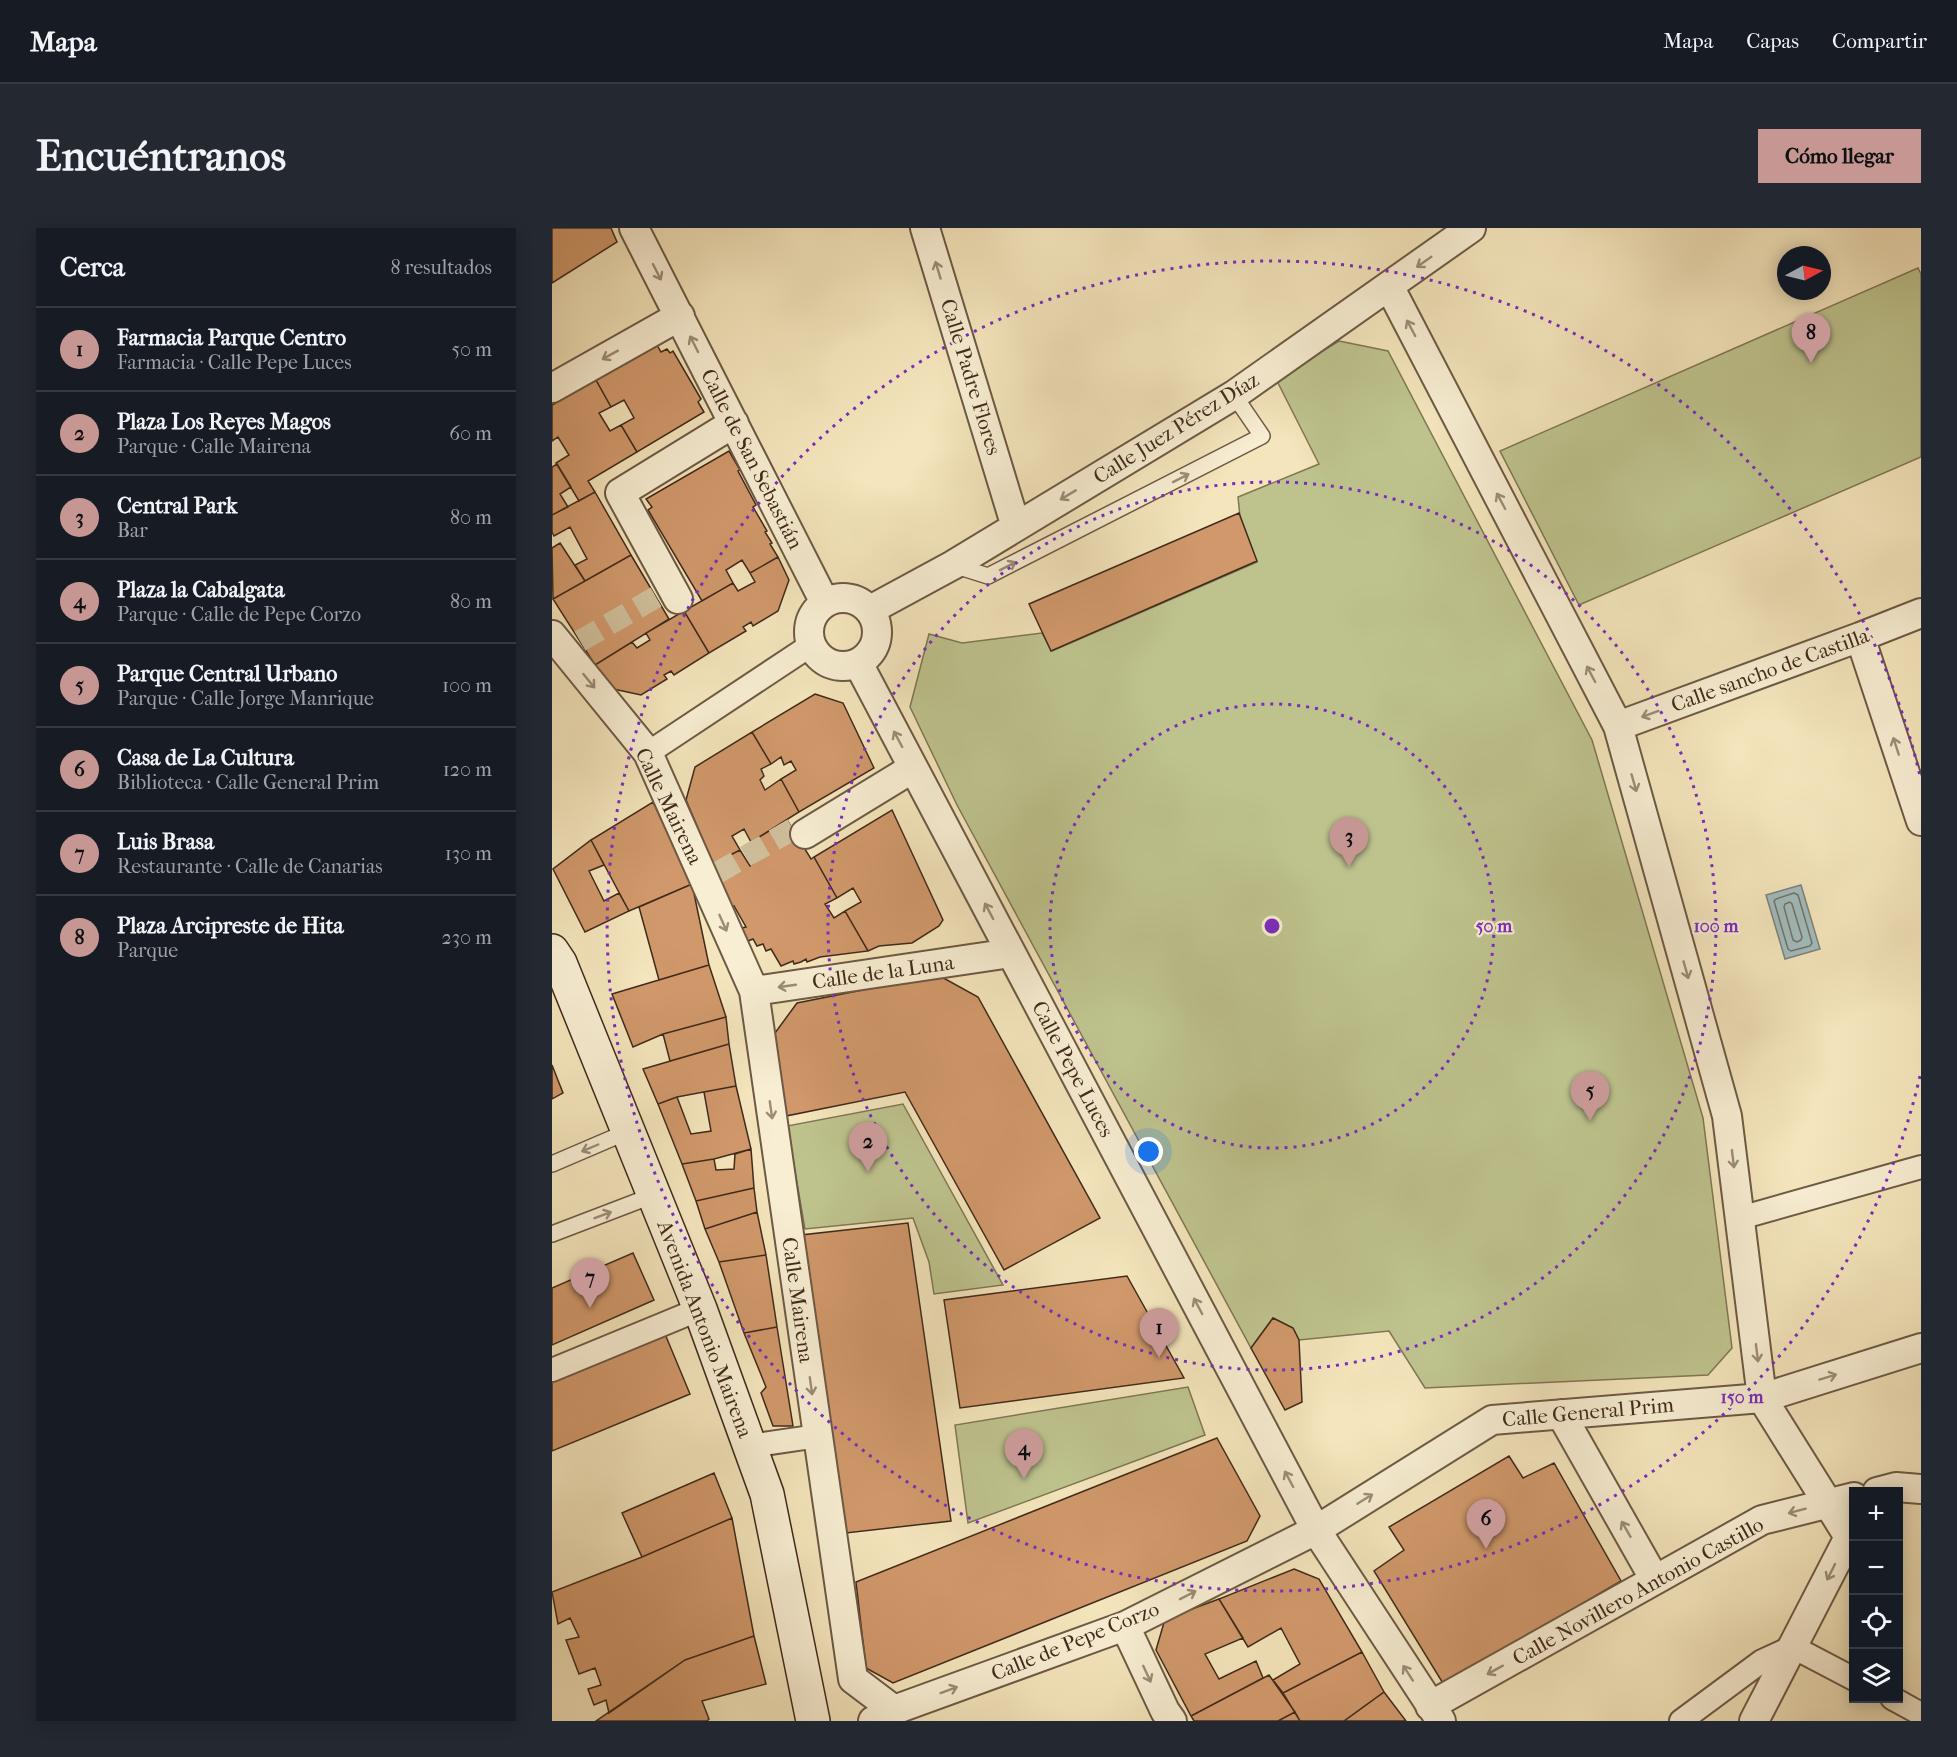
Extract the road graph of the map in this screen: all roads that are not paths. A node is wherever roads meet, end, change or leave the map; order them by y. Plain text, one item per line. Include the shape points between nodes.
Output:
1 (634, 228) edge
2 (925, 228) edge
3 (1471, 228) edge
4 (1389, 286) junction
5 (680, 316) junction
6 (552, 388) edge
7 (1234, 395) junction
8 (734, 423) junction
9 (1016, 527) junction
10 (953, 565) junction
11 (669, 595) dead end
12 (825, 603) junction
13 (870, 610) junction
14 (1921, 613) edge
15 (1860, 638) junction
16 (565, 642) edge
17 (811, 645) junction
18 (858, 663) junction
19 (1618, 726) junction
20 (648, 753) junction
21 (913, 768) junction
22 (1921, 821) edge
23 (799, 831) tunnel mouth
24 (552, 951) edge
25 (1011, 953) junction
26 (754, 991) junction
27 (628, 1131) junction
28 (552, 1164) edge
29 (1921, 1167) edge
30 (654, 1196) junction
31 (1740, 1218) junction
32 (552, 1234) edge
33 (700, 1310) junction
34 (1921, 1348) edge
35 (552, 1370) edge
36 (1762, 1398) junction
37 (1561, 1414) junction
38 (818, 1436) junction
39 (750, 1446) junction
40 (1903, 1488) edge
41 (1921, 1489) edge
42 (1841, 1500) edge
43 (1316, 1530) junction
44 (1655, 1580) junction
45 (1125, 1626) junction
46 (1793, 1647) junction
47 (1849, 1676) edge
48 (1901, 1703) edge
49 (1436, 1714) edge
50 (1921, 1714) edge
51 (883, 1716) edge
52 (813, 1721) edge
53 (1172, 1721) edge
54 (1681, 1721) edge
55 (1754, 1721) edge

1 -> 5 street, Calle de San Sebastián
9 -> 2 street, Calle Padre Flores
3 -> 4 street, Calle Juez Pérez Díaz
4 - 7 street, Calle Juez Pérez Díaz
19 -> 4 street
5 -> 6 street
8 -> 5 street, Calle de San Sebastián
7 -> 9 street, Calle Juez Pérez Díaz
10 -> 7 lane via 988,576 1262,436
8 - 11 street via 620,493
8 - 12 street, Calle de San Sebastián
9 - 10 street, Calle Juez Pérez Díaz
10 - 13 street, Calle Juez Pérez Díaz
12 - 13 street via 852,598
12 - 17 street via 812,618
13 - 18 street via 878,634 870,653
14 - 15 street, Calle sancho de Castilla
15 -> 19 street, Calle sancho de Castilla
22 -> 15 street
16 -> 20 street, Calle Mairena
17 - 18 street via 832,664
17 - 20 street
21 -> 18 street, Calle Pepe Luces
19 -> 31 street via 1727,1116
20 -> 26 street, Calle Mairena via 711,877
21 - 23 street
25 -> 21 street, Calle Pepe Luces
24 - 27 main road, Avenida Antonio Mairena
25 -> 26 street, Calle de la Luna
43 -> 25 street, Calle Pepe Luces
26 -> 38 street, Calle Mairena
27 -> 28 lane
27 - 30 main road, Avenida Antonio Mairena
29 - 31 street
32 -> 30 lane
30 - 33 main road, Avenida Antonio Mairena
31 -> 36 street
33 - 35 street
33 - 39 main road, Avenida Antonio Mairena
36 -> 34 street, Calle General Prim
36 - 37 street, Calle General Prim
36 - 42 street
43 -> 37 street, Calle General Prim via 1492,1420
44 -> 37 street
38 - 39 street
38 - 51 street, Calle Mairena via 852,1679
39 - 52 main road, Avenida Antonio Mairena via 767,1494
40 - 41 street
42 -> 44 street, Calle Novillero Antonio Castillo via 1762,1520
42 -> 46 street via 1849,1538
45 -> 43 street, Calle de Pepe Corzo
49 -> 43 street, Calle Pepe Luces
44 -> 49 street, Calle Novillero Antonio Castillo
51 -> 45 street, Calle de Pepe Corzo
45 -> 53 street
46 - 47 street
46 - 54 street via 1762,1661
46 - 55 street
48 - 50 street

